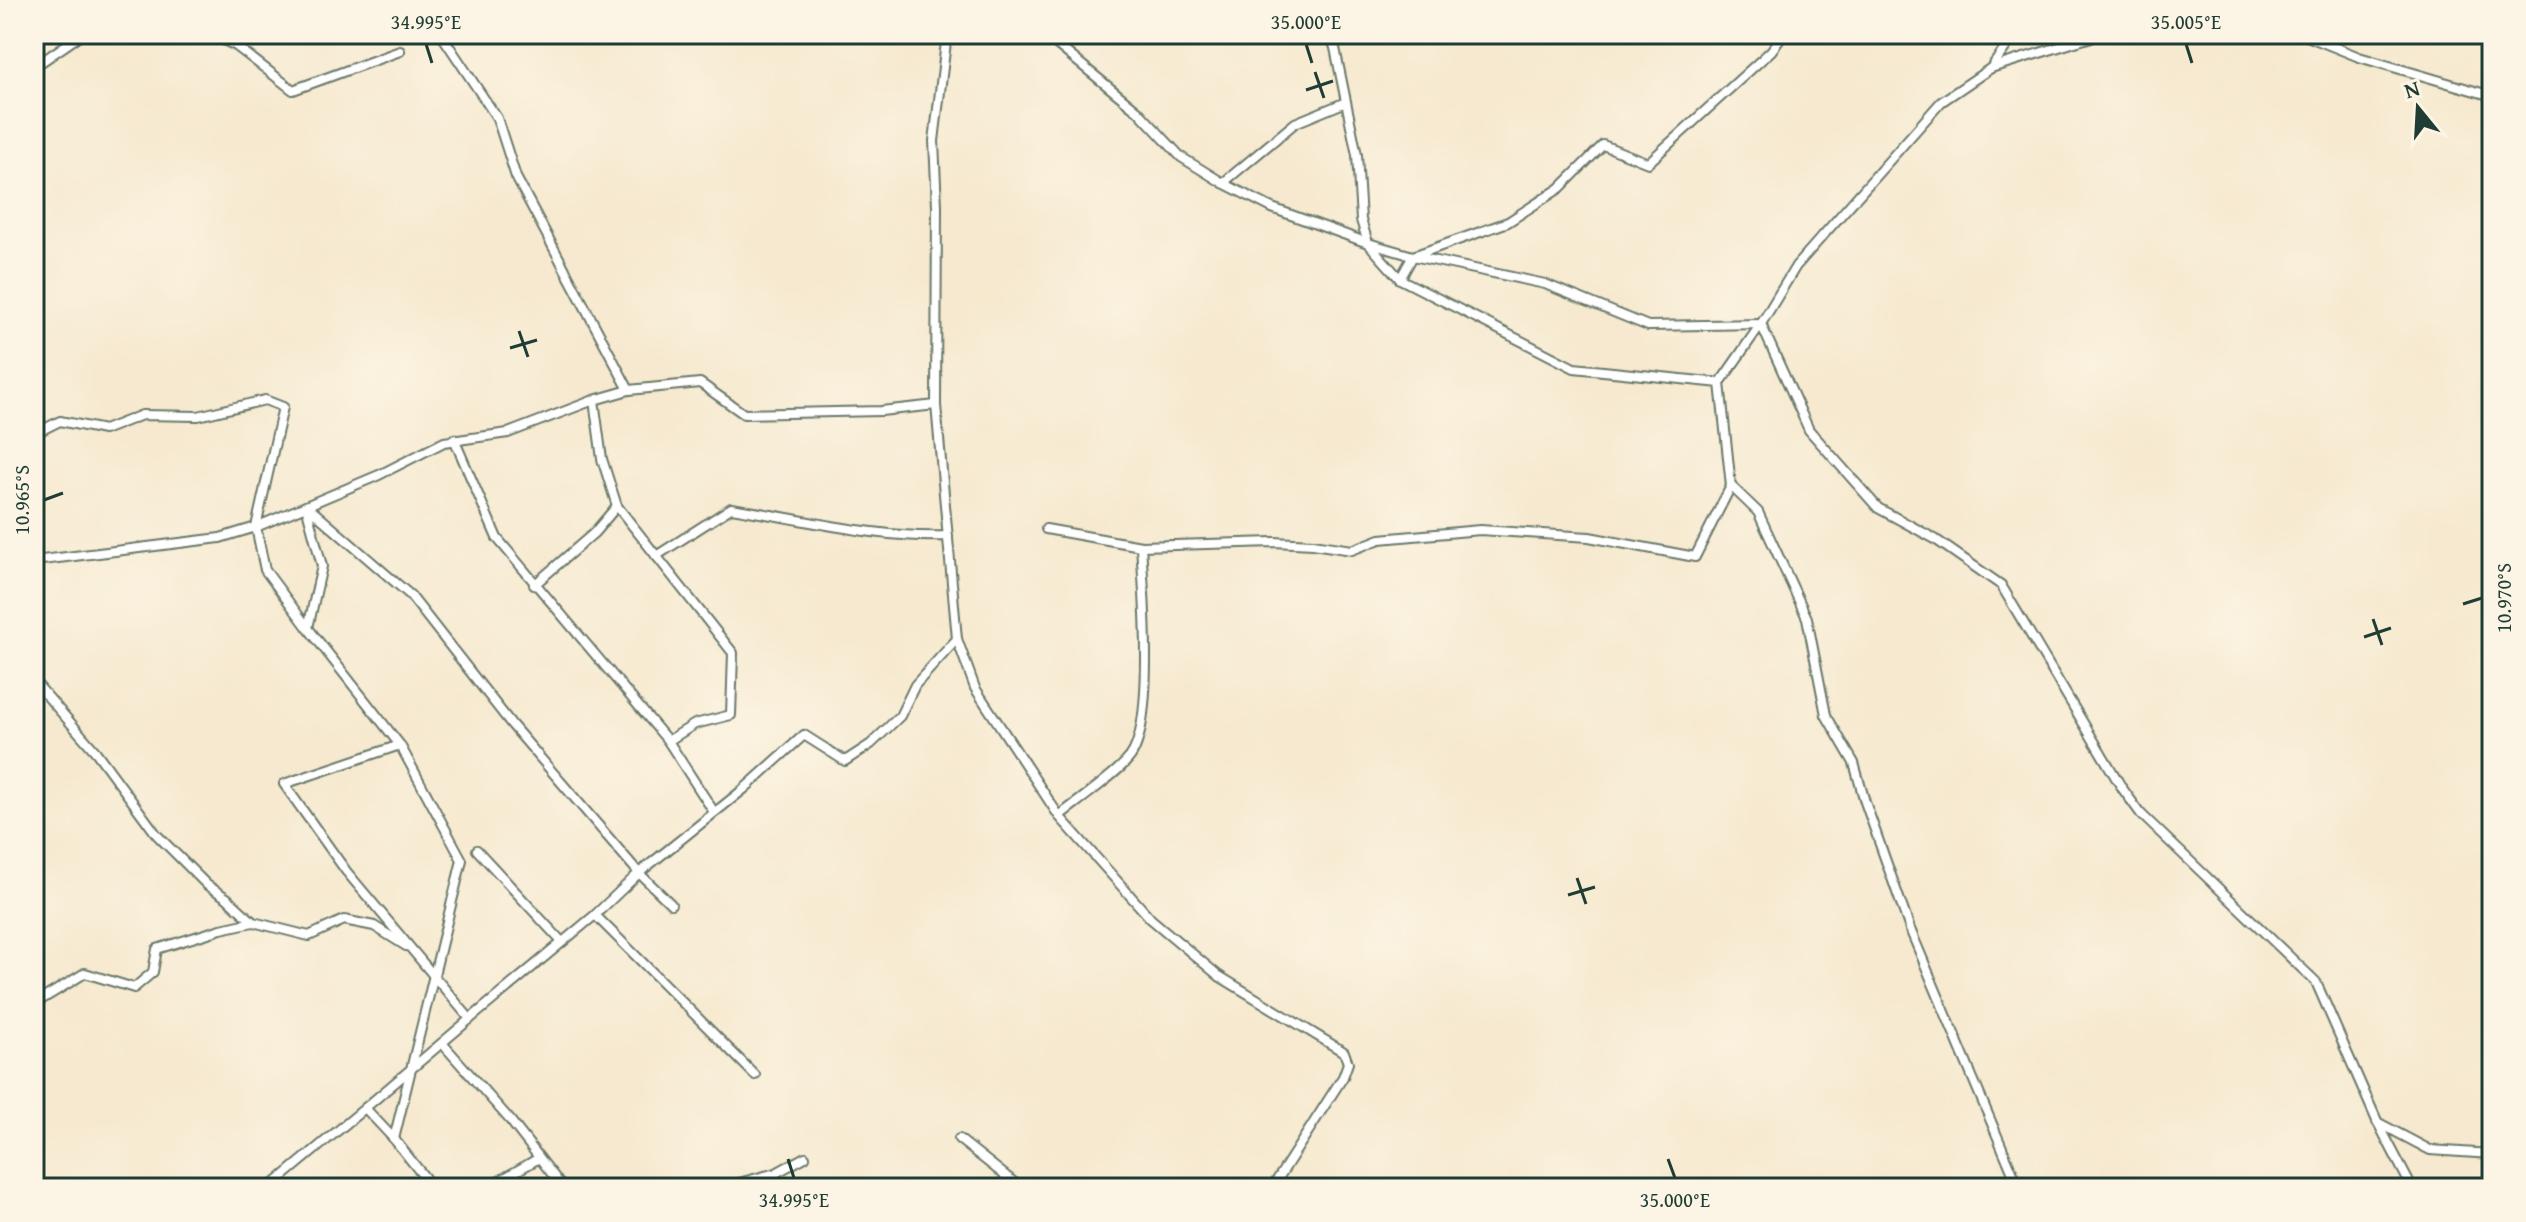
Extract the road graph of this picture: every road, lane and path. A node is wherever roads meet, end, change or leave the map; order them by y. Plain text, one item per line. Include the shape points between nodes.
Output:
1 (82, 34) edge
2 (211, 34) edge
3 (441, 34) edge
4 (947, 34) edge
5 (1044, 34) edge
6 (1330, 34) edge
7 (1784, 34) edge
8 (2015, 34) edge
9 (2101, 34) edge
10 (2302, 34) edge
11 (400, 51) dead end
12 (34, 67) edge
13 (1991, 68) junction
14 (2492, 96) edge
15 (1346, 102) junction
16 (1223, 183) junction
17 (1368, 243) junction
18 (1413, 256) junction
19 (1400, 279) junction
20 (1761, 324) junction
21 (1720, 383) junction
22 (629, 390) junction
23 (594, 400) junction
24 (936, 405) junction
25 (34, 434) edge
26 (454, 439) junction
27 (1731, 486) junction
28 (306, 506) junction
29 (617, 506) junction
30 (256, 527) junction
31 (1046, 529) dead end
32 (948, 536) junction
33 (1141, 546) junction
34 (656, 556) junction
35 (34, 561) edge
36 (534, 585) junction
37 (308, 628) junction
38 (957, 639) junction
39 (34, 681) edge
40 (668, 741) junction
41 (400, 745) junction
42 (714, 812) junction
43 (1059, 816) junction
44 (477, 850) dead end
45 (639, 873) junction
46 (671, 904) dead end
47 (595, 915) junction
48 (253, 922) junction
49 (562, 942) junction
50 (413, 951) junction
51 (434, 977) junction
52 (34, 1004) edge
53 (470, 1019) junction
54 (442, 1043) junction
55 (411, 1070) junction
56 (755, 1075) dead end
57 (365, 1108) junction
58 (2377, 1121) junction
59 (394, 1139) junction
60 (959, 1139) dead end
61 (2492, 1154) edge
62 (805, 1157) dead end
63 (539, 1158) junction
64 (269, 1188) edge
65 (433, 1188) edge
66 (487, 1188) edge
67 (563, 1188) edge
68 (729, 1188) edge
69 (1021, 1188) edge
70 (1272, 1188) edge
71 (2019, 1188) edge
72 (2412, 1188) edge

1 - 12 street
2 - 11 street via 236,46 293,90
3 - 22 street via 497,118 516,177
4 - 24 street via 934,141
5 - 16 street via 1138,111 1181,157
6 - 15 street
7 - 18 street via 1648,163 1603,145 1560,188 1508,222
8 - 13 street
9 - 13 street
10 - 14 street via 2359,57
13 - 20 street via 1941,102 1796,266
15 - 16 street via 1295,123
15 - 17 street
16 - 17 street via 1272,208
17 - 18 street
17 - 19 street
18 - 19 street
18 - 20 street via 1545,284 1648,326
19 - 21 street via 1574,368
20 - 21 street
20 - 58 street via 1809,430 1878,508 2001,585 2141,814 2316,982
21 - 27 street
22 - 23 street
22 - 24 street via 700,383 744,414
23 - 26 street via 508,433
23 - 29 street via 602,459
24 - 32 street
25 - 30 street via 60,421 104,430 142,415 198,416 265,400 283,407
26 - 28 street
26 - 36 street via 488,523
27 - 33 street via 1695,557 1589,537 1480,530 1380,539 1352,550 1274,542
27 - 71 street via 1758,512 1807,618 1826,715 1854,763 1910,929
28 - 30 street
28 - 37 street via 322,566
28 - 45 street via 410,595
29 - 34 street
29 - 36 street
30 - 35 street via 220,538
30 - 37 street via 265,570
31 - 33 street
32 - 34 street via 868,530 731,508
32 - 38 street
33 - 43 street via 1146,637 1137,745 1129,759
34 - 40 street via 733,653 731,715 695,724
36 - 40 street
37 - 41 street
38 - 42 street via 915,685 900,716 871,744 845,761 804,735
38 - 43 street via 975,688
39 - 48 street via 96,752 157,835
40 - 42 street
41 - 50 street via 284,784 346,871
41 - 51 street via 462,860
42 - 45 street
43 - 70 street via 1151,919 1219,976 1344,1052 1348,1063 1343,1077
44 - 49 street
45 - 46 street
45 - 47 street
47 - 49 street
47 - 56 street
48 - 50 street via 309,936 344,920 374,926
48 - 52 street via 157,949 153,972 134,988 85,973
49 - 53 street
50 - 51 street
51 - 53 street
51 - 55 street
53 - 54 street
54 - 55 street
54 - 63 street
55 - 57 street
55 - 59 street
57 - 59 street
57 - 64 street
58 - 61 street via 2430,1150
58 - 72 street
59 - 65 street
60 - 69 street
62 - 68 street
63 - 66 street
63 - 67 street

